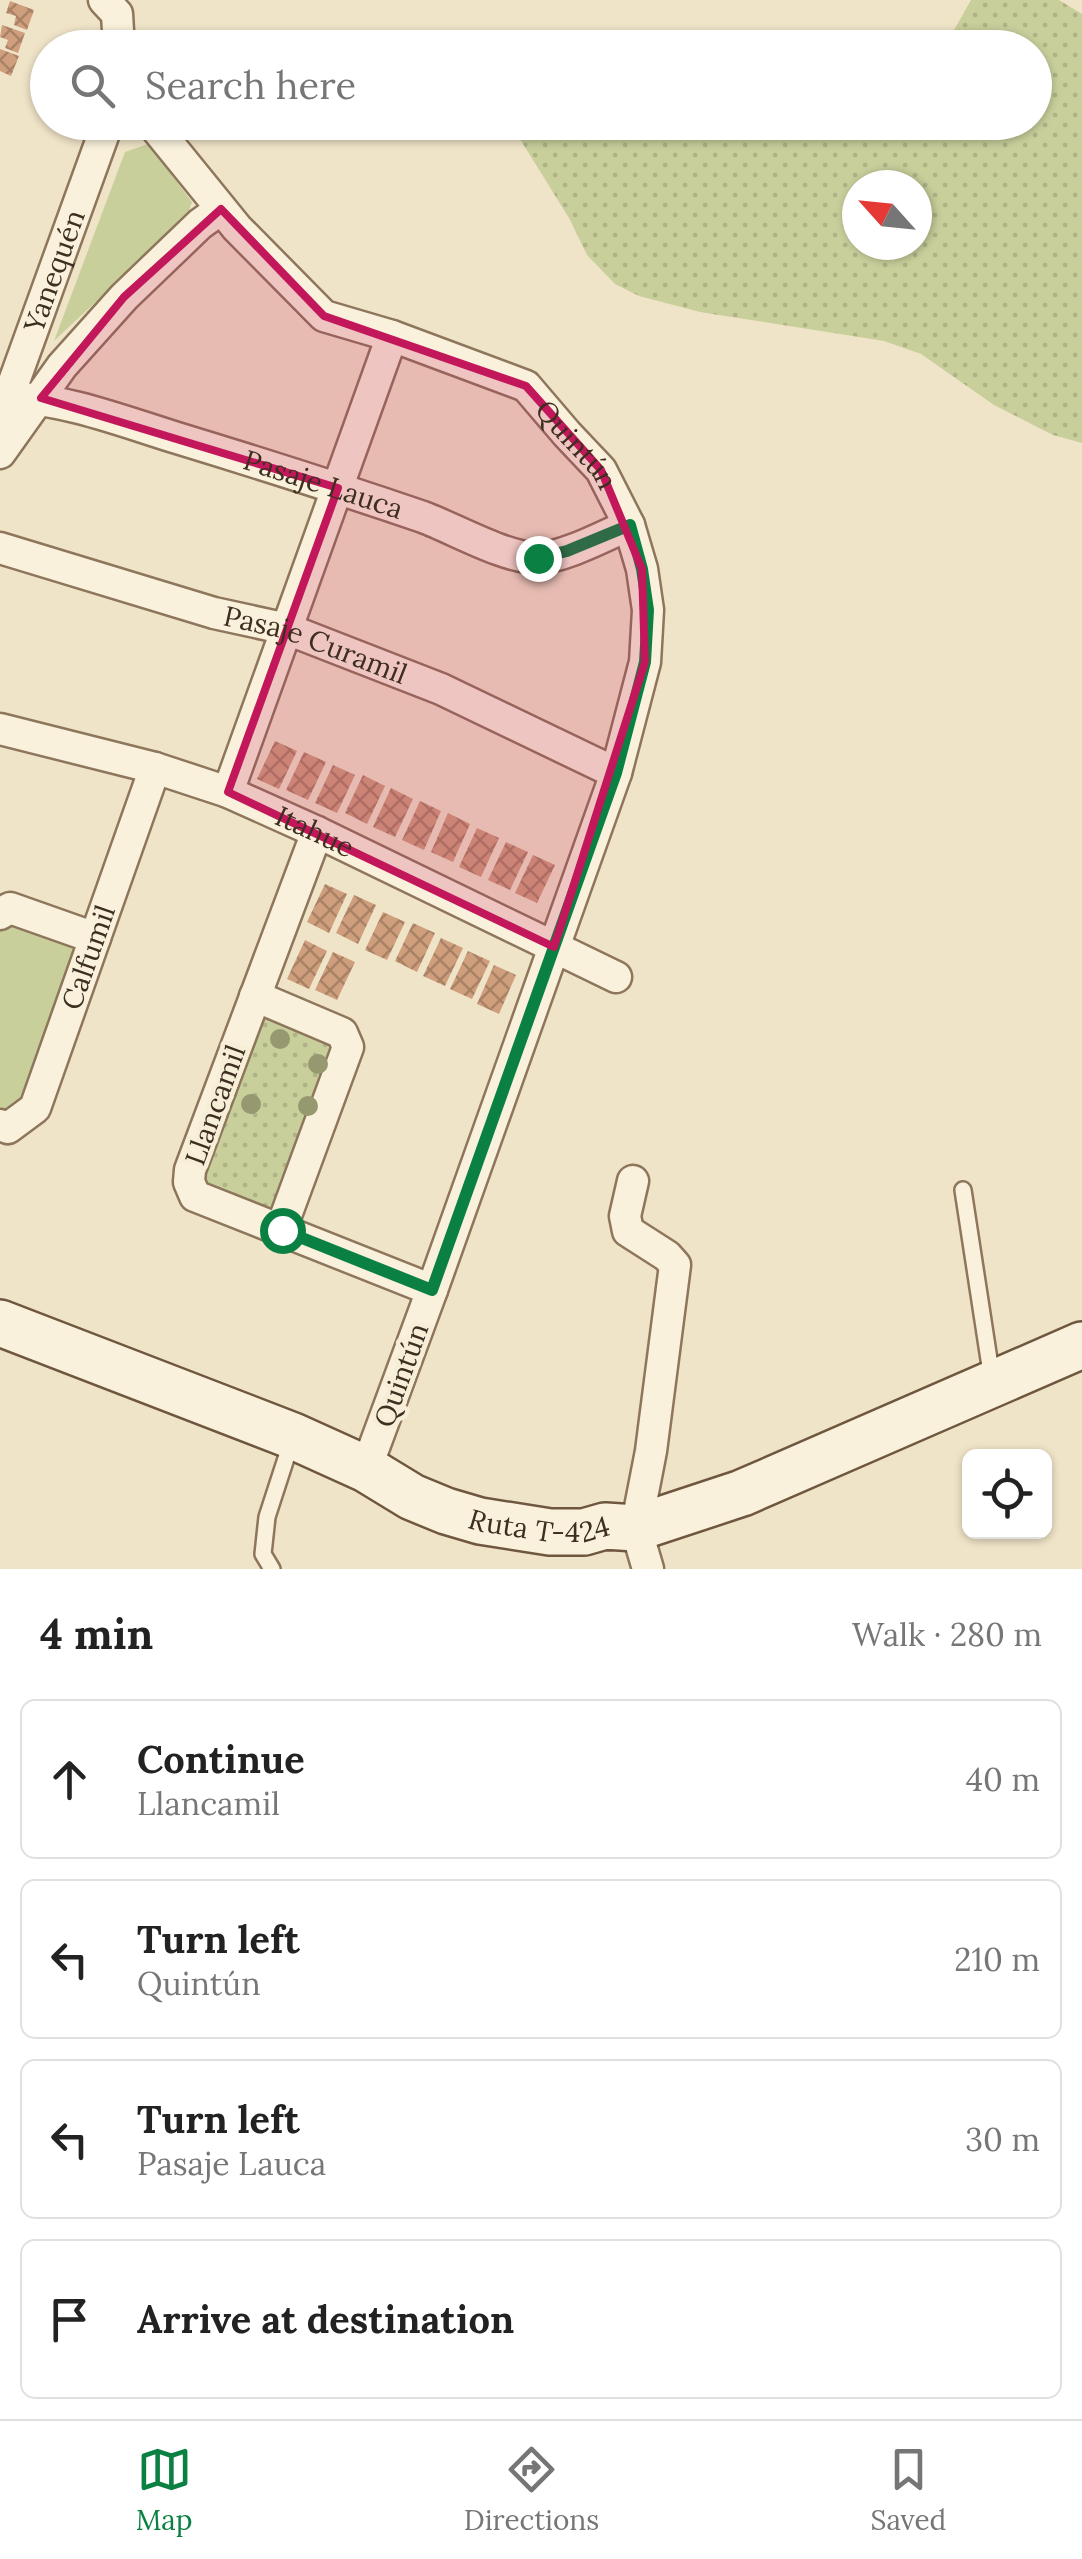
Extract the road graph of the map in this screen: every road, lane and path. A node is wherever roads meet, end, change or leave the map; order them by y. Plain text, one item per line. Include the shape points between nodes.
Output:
1 (104, 0) edge
2 (118, 30) edge
3 (101, 140) edge
4 (165, 140) edge
5 (221, 209) junction
6 (392, 336) junction
7 (40, 398) junction
8 (4, 408) edge
9 (0, 453) edge
10 (338, 488) junction
11 (630, 525) junction
12 (0, 548) edge
13 (288, 629) junction
14 (0, 728) edge
15 (155, 768) junction
16 (616, 773) junction
17 (228, 792) junction
18 (317, 832) junction
19 (0, 914) edge
20 (95, 938) junction
21 (554, 947) junction
22 (616, 978) dead end
23 (255, 996) junction
24 (0, 1125) edge
25 (633, 1181) dead end
26 (963, 1190) dead end
27 (282, 1230) junction
28 (432, 1290) junction
29 (0, 1323) edge
30 (1082, 1345) edge
31 (993, 1384) junction
32 (293, 1436) junction
33 (366, 1469) junction
34 (642, 1549) edge
35 (272, 1569) edge

1 - 2 street via 117,14
3 - 8 street, Yanequén
4 - 5 street, Quintún
5 - 6 street, Quintún via 324,316
5 - 7 street via 124,297
6 - 10 street
6 - 11 street, Quintún via 526,386 601,470
7 - 8 street, Pasaje Lauca
7 - 9 street
7 - 10 street, Pasaje Lauca
10 - 11 street, Pasaje Lauca via 538,558
10 - 13 street
11 - 16 street, Quintún via 648,610 645,662
12 - 13 street, Pasaje Curamil
13 - 16 street, Pasaje Curamil via 441,689
13 - 17 street
14 - 15 street, Itahue
15 - 17 street, Itahue
15 - 20 street, Calfumil
16 - 21 street, Quintún
17 - 18 street, Itahue
18 - 21 street, Itahue
18 - 23 street, Llancamil
19 - 20 street via 10,908
20 - 24 street, Calfumil via 35,1108 8,1128
21 - 22 street, Itahue
21 - 28 street, Quintún
23 - 27 street via 342,1033 348,1047
23 - 27 street, Llancamil via 189,1182 194,1196
25 - 34 street via 624,1216 628,1231 675,1265
26 - 31 lane
27 - 28 street, Llancamil
28 - 33 street, Quintún
29 - 32 street, Ruta T-424
30 - 31 street, Ruta T-424
31 - 34 street, Ruta T-424 via 742,1493
32 - 33 street, Ruta T-424
32 - 35 lane via 266,1516 263,1554
33 - 34 street, Ruta T-424 via 412,1496 480,1521 550,1532 605,1526

